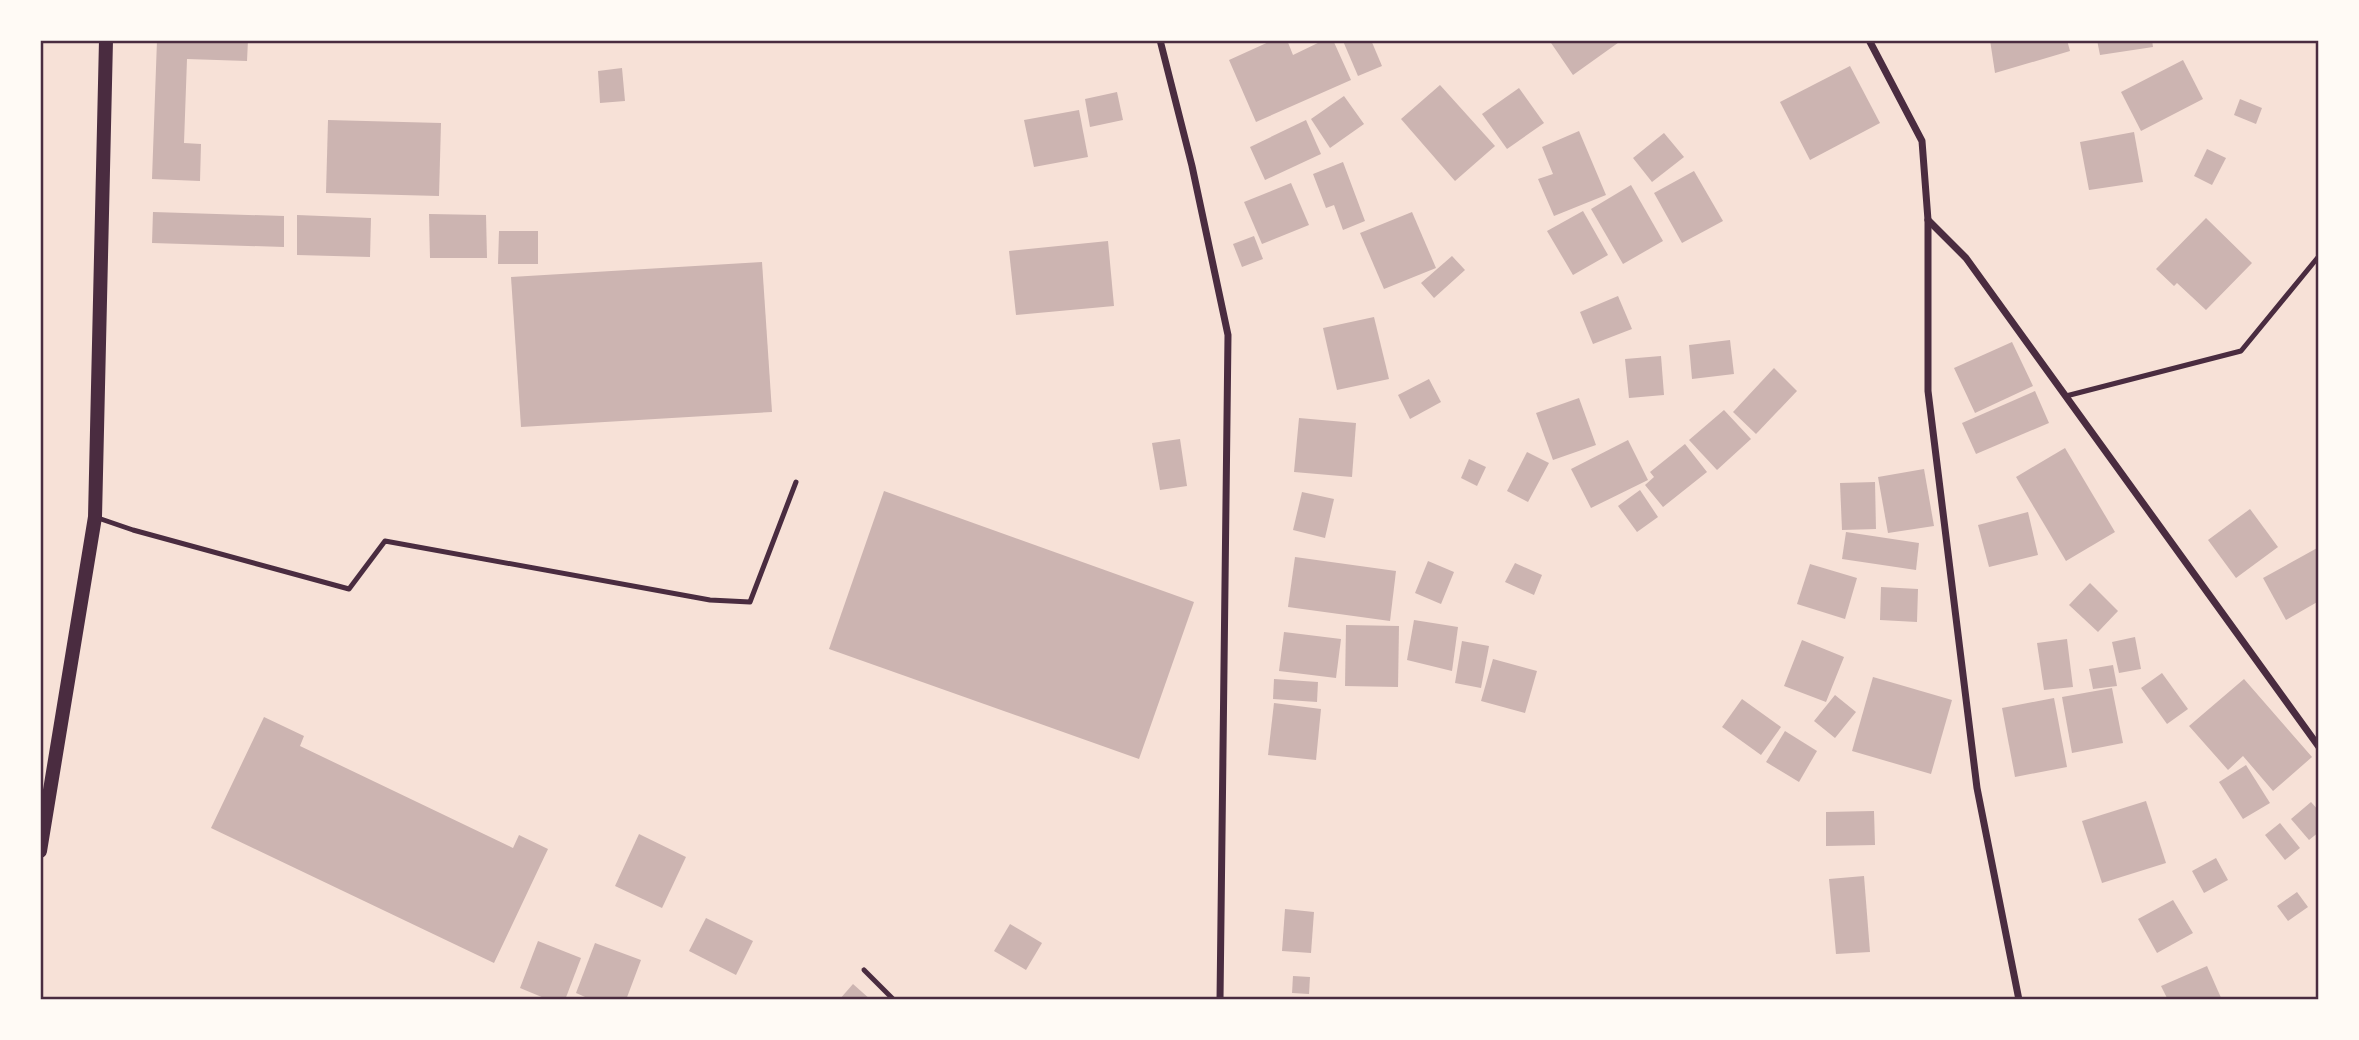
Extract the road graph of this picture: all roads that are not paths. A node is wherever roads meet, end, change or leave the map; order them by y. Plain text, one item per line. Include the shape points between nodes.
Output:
1 (106, 40) edge
2 (1160, 40) edge
3 (1869, 40) edge
4 (1928, 220) junction
5 (2319, 256) edge
6 (2066, 396) junction
7 (796, 482) dead end
8 (95, 517) junction
9 (2319, 747) edge
10 (40, 851) edge
11 (864, 970) dead end
12 (894, 1000) edge
13 (1220, 1000) edge
14 (2019, 1000) edge

1 - 8 main road
2 - 13 street via 1228,335
3 - 4 street via 1922,141
4 - 6 street via 1966,258
4 - 14 street via 1930,404 1976,788
5 - 6 lane via 2241,351
6 - 9 street
7 - 8 lane via 750,602 710,600 385,541 349,589
8 - 10 main road
11 - 12 lane

